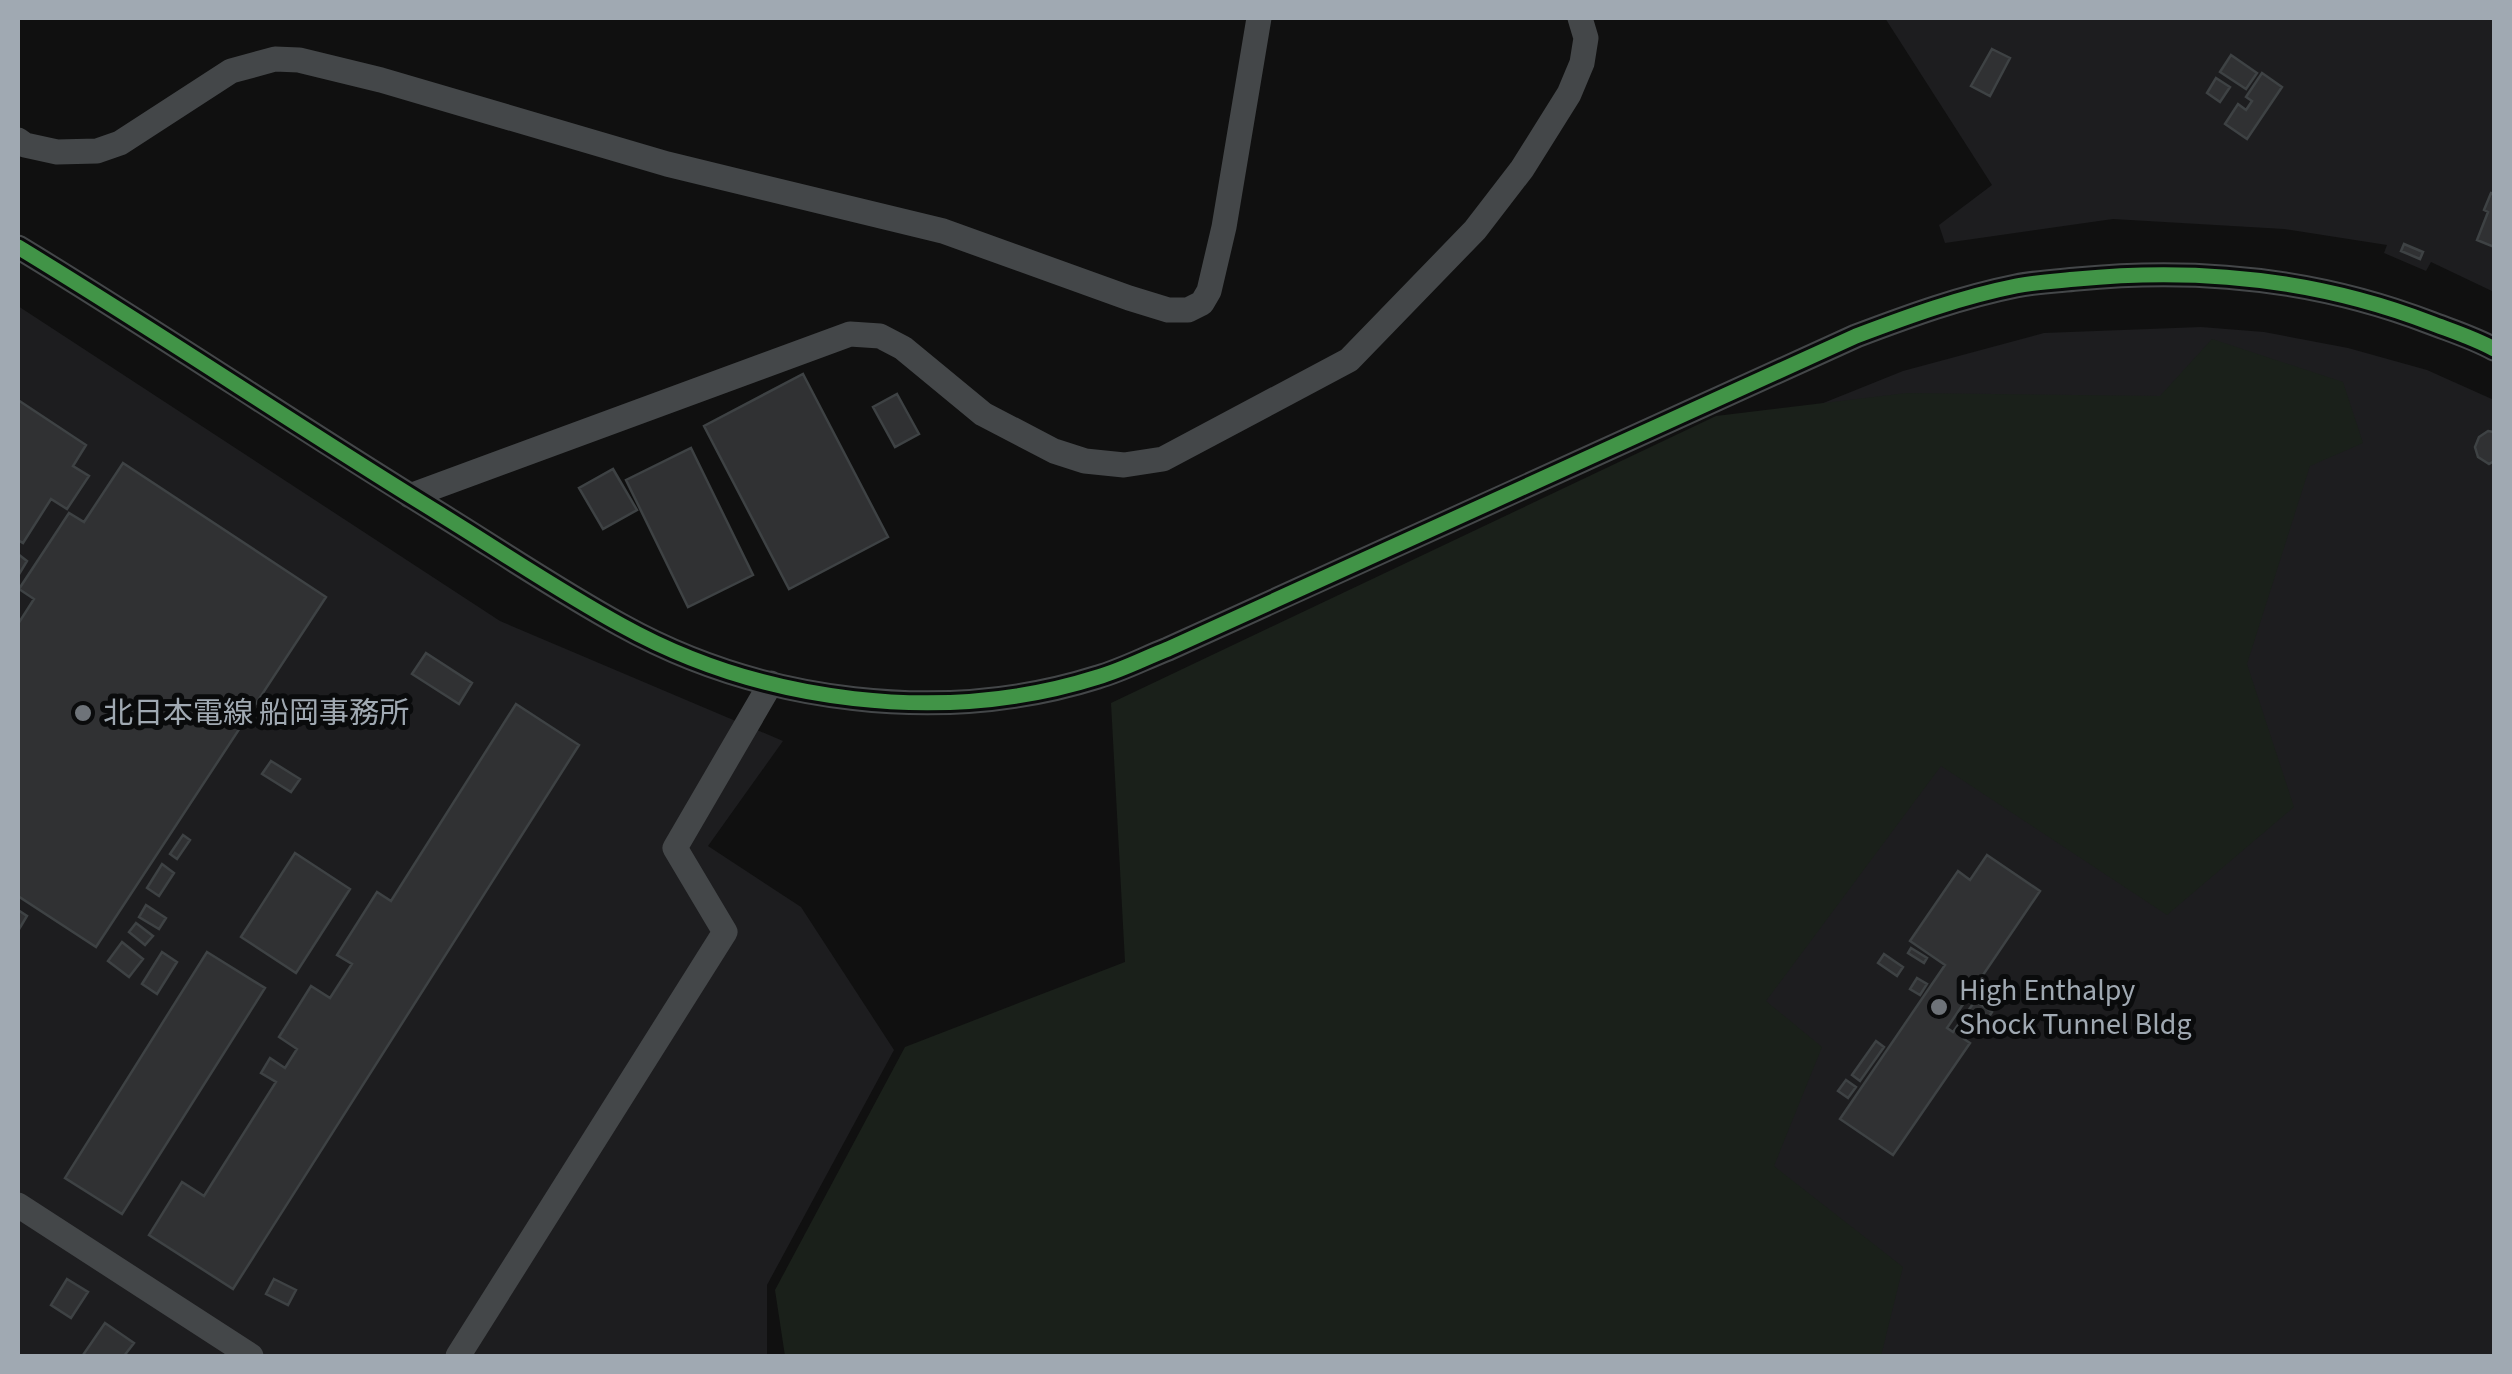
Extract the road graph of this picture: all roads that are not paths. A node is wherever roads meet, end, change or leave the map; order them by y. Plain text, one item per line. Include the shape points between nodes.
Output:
1 (1259, 18) edge
2 (1580, 18) edge
3 (18, 140) edge
4 (18, 247) edge
5 (2494, 350) edge
6 (410, 496) junction
7 (771, 683) junction
8 (18, 1205) edge
9 (251, 1356) edge
10 (458, 1356) edge

1 - 3 street via 1209,291 1188,310 1128,298 943,230 668,164 299,60 231,71 120,144 96,152 57,152
2 - 6 street via 1586,38 1569,94 1475,230 1349,360 1163,459 1124,465 1054,451 983,414 903,348 880,336 850,334
4 - 6 street
5 - 7 street via 2399,310 2244,276 2104,276 2020,285 1927,308 1856,336 1098,677 1034,693 921,702
6 - 7 street via 622,626
7 - 10 street via 675,848 725,932
8 - 9 street

